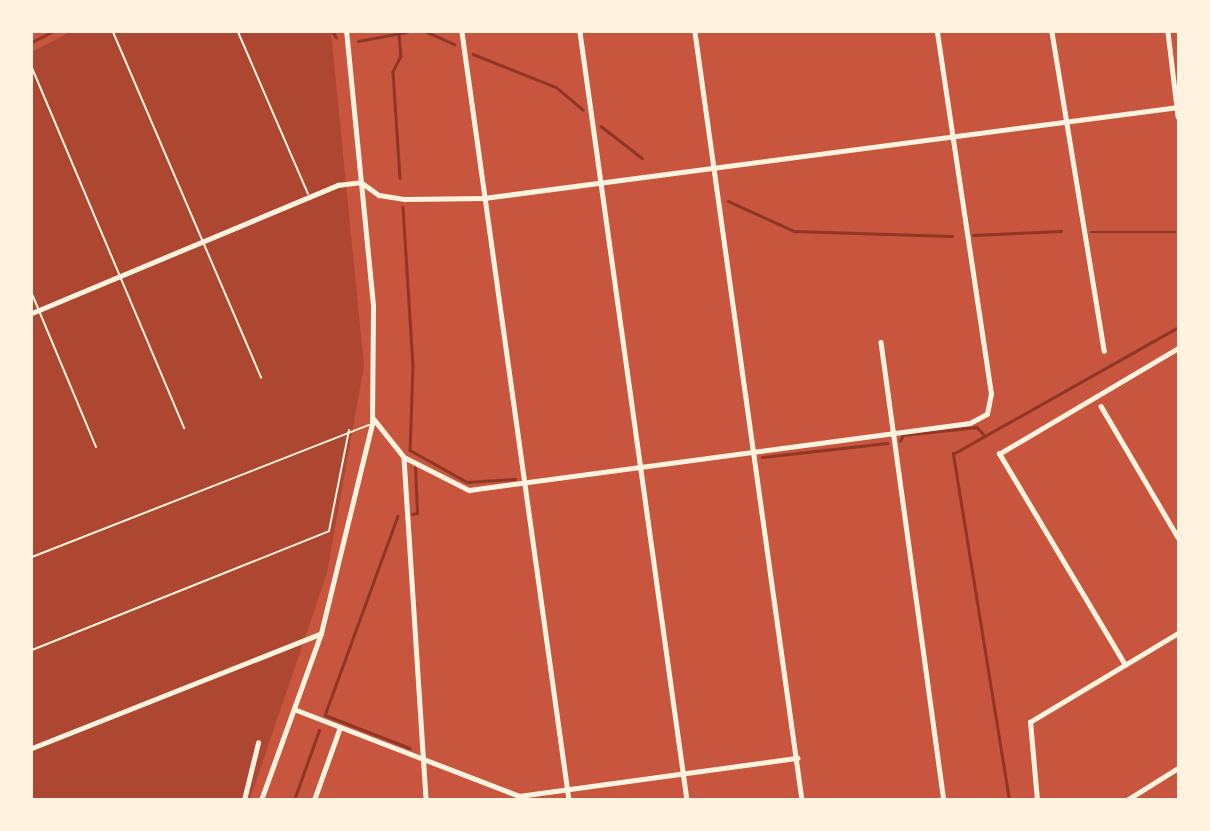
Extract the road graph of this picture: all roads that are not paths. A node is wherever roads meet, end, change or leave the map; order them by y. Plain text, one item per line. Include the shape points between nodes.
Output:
1 (113, 32) edge
2 (238, 32) edge
3 (346, 32) edge
4 (462, 32) edge
5 (580, 32) edge
6 (695, 32) edge
7 (937, 32) edge
8 (1052, 32) edge
9 (1168, 32) edge
10 (32, 68) edge
11 (1178, 107) edge
12 (1178, 116) edge
13 (1064, 122) junction
14 (951, 138) junction
15 (714, 169) junction
16 (361, 183) junction
17 (601, 183) junction
18 (308, 195) junction
19 (484, 198) junction
20 (205, 241) junction
21 (121, 276) junction
22 (32, 294) edge
23 (38, 310) junction
24 (32, 313) edge
25 (881, 342) dead end
26 (1178, 348) edge
27 (1104, 351) dead end
28 (261, 377) dead end
29 (1101, 406) dead end
30 (373, 421) junction
31 (184, 428) dead end
32 (349, 430) junction
33 (893, 434) junction
34 (96, 447) dead end
35 (753, 453) junction
36 (404, 457) junction
37 (638, 469) junction
38 (526, 484) junction
39 (1178, 537) edge
40 (32, 557) edge
41 (321, 633) junction
42 (1178, 633) edge
43 (32, 650) edge
44 (1125, 665) junction
45 (293, 709) junction
46 (339, 730) junction
47 (258, 743) dead end
48 (32, 748) edge
49 (797, 758) junction
50 (422, 759) junction
51 (1178, 768) edge
52 (684, 774) junction
53 (567, 790) junction
54 (244, 800) edge
55 (261, 800) edge
56 (314, 800) edge
57 (426, 800) edge
58 (569, 800) edge
59 (687, 800) edge
60 (802, 800) edge
61 (944, 800) edge
62 (1037, 800) edge
63 (1127, 800) edge

1 - 20 lane
2 - 18 lane
3 - 16 street
4 - 19 street
5 - 17 street
6 - 15 street
7 - 14 street
8 - 13 street
9 - 11 street
10 - 21 lane
11 - 12 street
11 - 13 street
13 - 14 street
13 - 27 street
14 - 15 street
14 - 33 street via 991,394 987,414 970,423
15 - 17 street
15 - 35 street
16 - 18 street
16 - 19 street via 379,195 405,199
16 - 30 street via 373,305
17 - 19 street
17 - 37 street
18 - 20 street
19 - 38 street
20 - 21 street
20 - 28 lane
21 - 23 street
21 - 31 lane
22 - 23 lane
23 - 24 street
23 - 34 lane
25 - 33 street
26 - 44 street via 999,454
29 - 39 street
30 - 32 lane
30 - 36 street
30 - 41 street
32 - 40 lane
32 - 43 lane via 328,531
33 - 35 street
33 - 61 street
35 - 37 street
35 - 49 street
36 - 38 street via 469,490
36 - 50 street
37 - 38 street
37 - 52 street
38 - 53 street
41 - 45 street
41 - 48 street
42 - 44 street
44 - 62 street via 1030,722
45 - 46 street
45 - 55 street
46 - 50 street
46 - 56 street
47 - 54 street
49 - 52 street
49 - 60 street
50 - 53 street via 519,796
50 - 57 street
51 - 63 street
52 - 53 street
52 - 59 street
53 - 58 street

